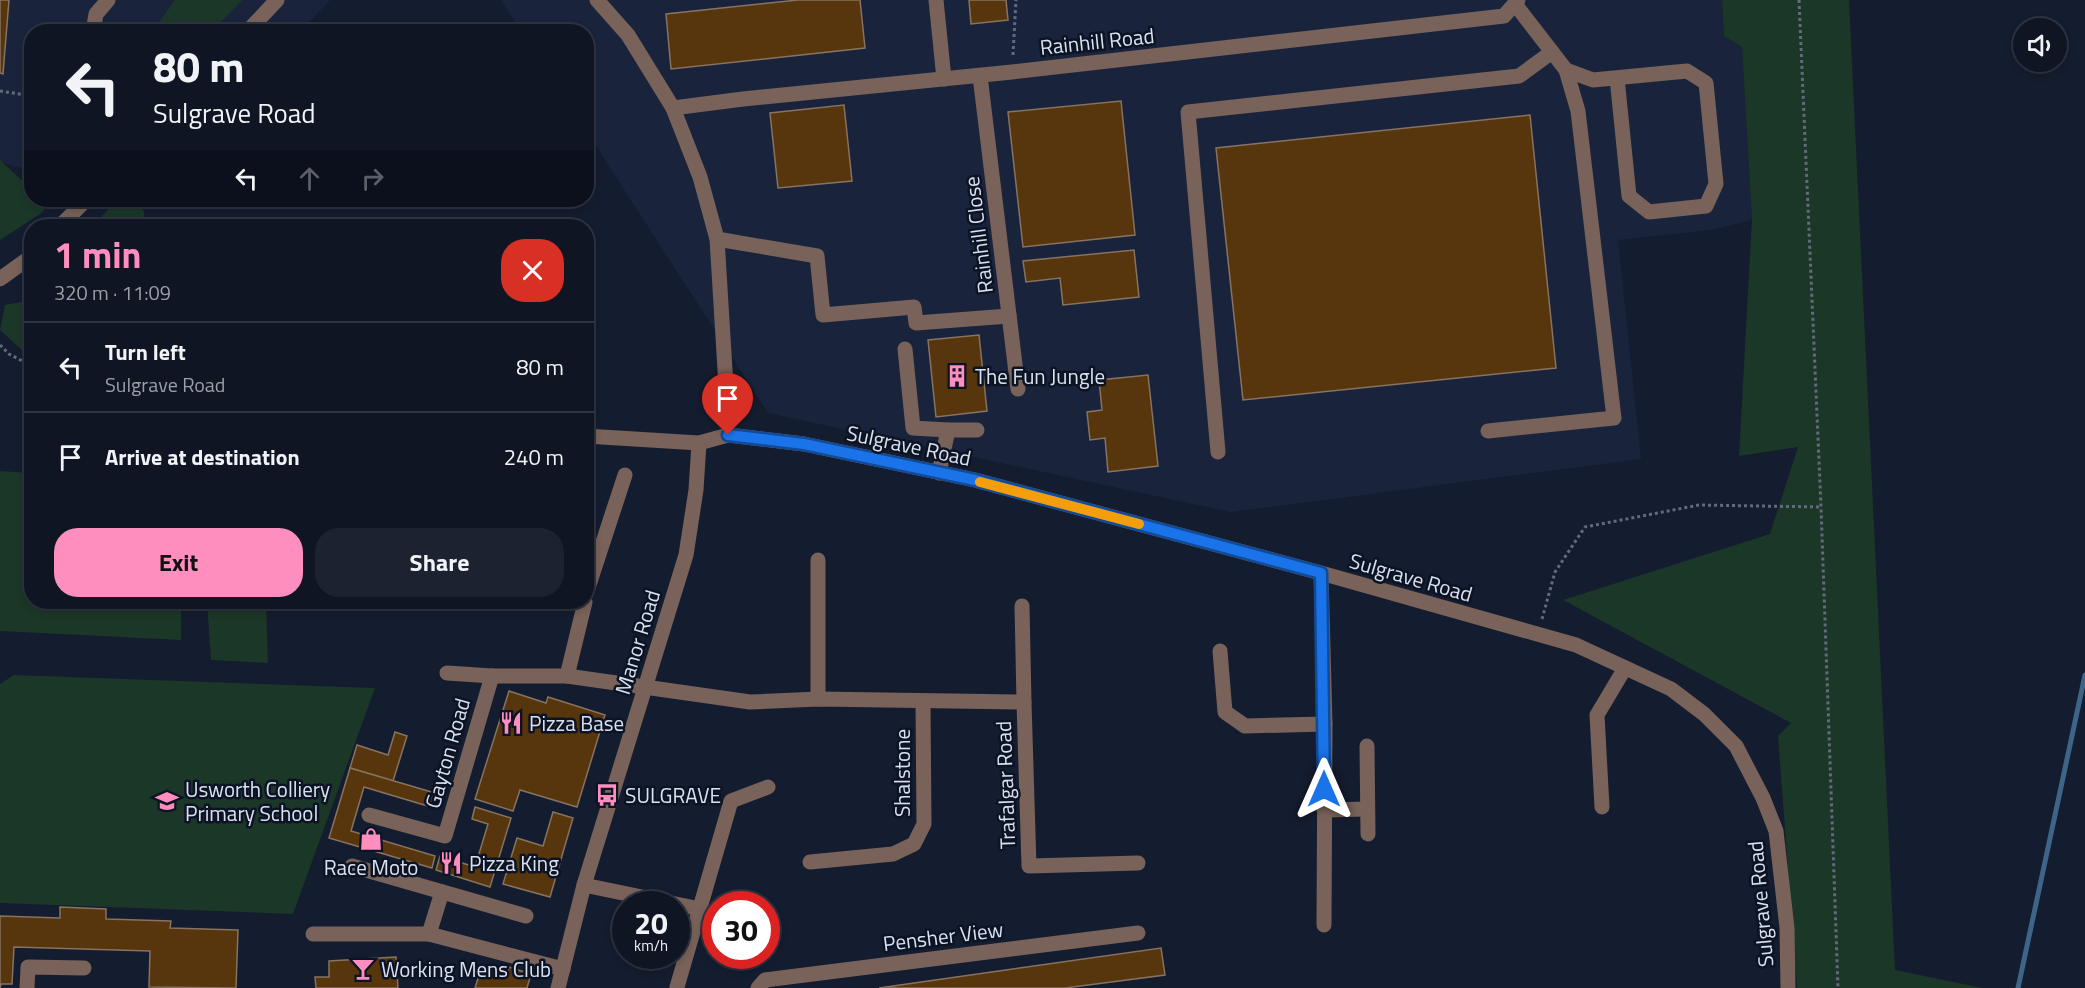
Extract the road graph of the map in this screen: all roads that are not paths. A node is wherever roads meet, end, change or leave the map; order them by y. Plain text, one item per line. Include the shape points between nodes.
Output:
1 (108, 0) edge
2 (277, 0) edge
3 (597, 0) edge
4 (936, 0) edge
5 (1516, 2) edge
6 (94, 24) edge
7 (254, 24) edge
8 (1552, 52) junction
9 (1566, 70) junction
10 (980, 76) junction
11 (1617, 78) junction
12 (944, 79) junction
13 (674, 108) junction
14 (79, 207) edge
15 (67, 219) edge
16 (717, 239) junction
17 (24, 263) edge
18 (0, 279) edge
19 (1009, 316) junction
20 (906, 350) dead end
21 (726, 386) road end
22 (1018, 389) dead end
23 (948, 430) junction
24 (977, 430) dead end
25 (1488, 431) dead end
26 (594, 436) edge
27 (699, 442) junction
28 (1218, 452) dead end
29 (939, 473) junction
30 (625, 475) dead end
31 (819, 560) dead end
32 (594, 561) edge
33 (1321, 573) junction
34 (1022, 606) dead end
35 (583, 609) edge
36 (1220, 651) dead end
37 (1624, 668) junction
38 (447, 673) dead end
39 (492, 676) junction
40 (567, 676) junction
41 (645, 687) junction
42 (818, 699) junction
43 (923, 702) junction
44 (1024, 702) junction
45 (1325, 724) junction
46 (1366, 746) dead end
47 (768, 787) dead end
48 (1602, 807) dead end
49 (1367, 809) junction
50 (1324, 810) junction
51 (369, 815) dead end
52 (1368, 834) dead end
53 (810, 862) dead end
54 (1138, 863) dead end
55 (352, 866) dead end
56 (584, 885) junction
57 (442, 892) junction
58 (700, 909) junction
59 (526, 916) dead end
60 (1324, 925) dead end
61 (1138, 933) dead end
62 (313, 934) dead end
63 (429, 934) junction
64 (84, 968) dead end
65 (563, 969) junction
66 (676, 987) edge
67 (27, 988) edge
68 (558, 988) edge
69 (758, 988) edge
70 (1788, 988) edge

1 - 6 street via 96,14
2 - 7 street
3 - 13 street via 628,35
4 - 12 street
5 - 8 street
5 - 10 street, Rainhill Road via 1504,16
8 - 9 street
8 - 28 street via 1519,76 1188,112
9 - 11 street via 1593,80
9 - 25 street via 1578,111 1614,418
10 - 12 street, Rainhill Road
10 - 19 street, Rainhill Close
11 - 11 street via 1687,71 1706,83 1716,184 1706,206 1649,212 1629,196
12 - 13 street, Rainhill Road
13 - 16 street via 700,177
14 - 15 street
16 - 19 street via 817,256 823,315 914,308 916,323
16 - 21 street
17 - 18 street
19 - 22 street, Rainhill Close
20 - 23 street via 913,428
23 - 24 street
23 - 29 street
26 - 27 street, Sulgrave Road
27 - 29 street, Sulgrave Road via 728,435 804,444
27 - 41 street, Manor Road via 686,555
29 - 33 street, Sulgrave Road
30 - 32 street
31 - 42 street
33 - 37 street, Sulgrave Road via 1576,645
33 - 45 street, Sulgrave Road
34 - 44 street, Trafalgar Road
35 - 40 street
36 - 45 street via 1225,712 1238,722 1245,726
37 - 48 street via 1597,715
37 - 70 street, Sulgrave Road via 1671,689 1736,746 1776,831 1787,928
38 - 39 street, Gayton Road
39 - 40 street, Gayton Road
39 - 51 street, Gayton Road via 445,836
40 - 41 street, Gayton Road
41 - 42 street, Trafalgar Road via 750,702
41 - 56 street, Manor Road
42 - 43 street, Trafalgar Road
43 - 44 street, Trafalgar Road
43 - 53 street, Shalstone via 924,824 914,844 893,854
44 - 54 street, Trafalgar Road via 1029,866
45 - 50 street, Sulgrave Road
46 - 49 street
47 - 58 street via 731,801
49 - 50 street
49 - 52 street
50 - 60 street, Sulgrave Road
55 - 57 street
56 - 58 street
56 - 65 street, Manor Road
57 - 59 street
57 - 63 street
58 - 66 street
61 - 69 street, Pensher View via 765,980
62 - 63 street
63 - 65 street
64 - 67 street via 28,967
65 - 68 street, Manor Road

